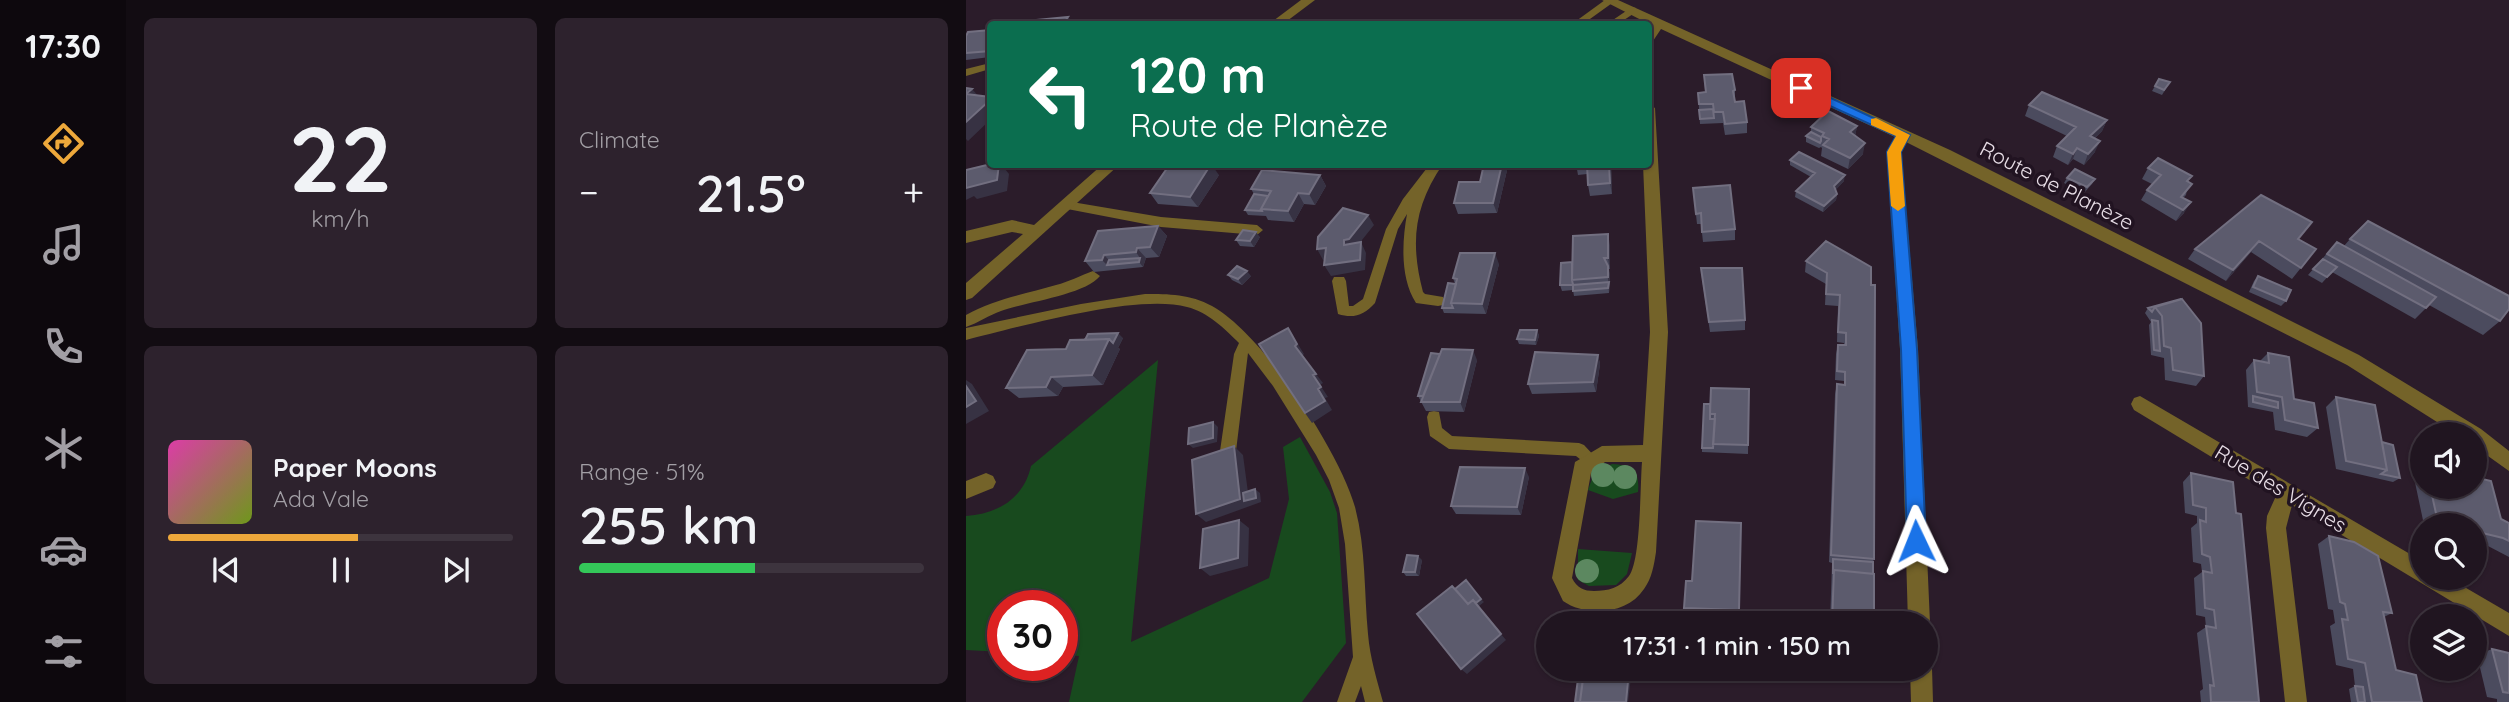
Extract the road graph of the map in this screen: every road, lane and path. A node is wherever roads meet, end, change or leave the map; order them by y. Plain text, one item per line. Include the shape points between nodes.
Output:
1 (1309, 0) edge
2 (1609, 0) edge
3 (1632, 10) junction
4 (1279, 21) edge
5 (1581, 21) edge
6 (1616, 21) edge
7 (1659, 23) junction
8 (1652, 33) edge
9 (987, 67) edge
10 (966, 73) edge
11 (1903, 135) junction
12 (1108, 168) edge
13 (1434, 168) edge
14 (1651, 168) edge
15 (1422, 182) junction
16 (1066, 205) junction
17 (1257, 230) edge
18 (1036, 231) junction
19 (966, 237) edge
20 (1093, 276) edge
21 (1339, 281) dead end
22 (966, 293) edge
23 (1438, 301) dead end
24 (966, 322) edge
25 (966, 334) edge
26 (1247, 342) junction
27 (2140, 404) dead end
28 (1434, 417) edge
29 (2452, 422) edge
30 (2487, 446) edge
31 (1228, 452) edge
32 (1652, 453) junction
33 (1590, 460) junction
34 (2509, 462) edge
35 (986, 482) dead end
36 (966, 489) edge
37 (2288, 491) junction
38 (2410, 565) edge
39 (2451, 590) edge
40 (1919, 611) edge
41 (2509, 625) edge
42 (1362, 657) junction
43 (1921, 681) edge
44 (1346, 702) edge
45 (1374, 702) edge
46 (1922, 702) edge
47 (2296, 702) edge

1 - 4 street
2 - 3 street, Route de Planèze
2 - 5 lane
3 - 6 lane
3 - 7 street, Route de Planèze
7 - 8 street
7 - 11 street, Route de Planèze
9 - 10 lane
11 - 29 street, Route de Planèze via 2353,360
11 - 40 street via 1894,152 1909,349
12 - 16 street
13 - 15 lane
14 - 32 street via 1659,332
15 - 21 lane via 1400,213 1364,306 1343,310
15 - 23 lane via 1413,213 1414,284 1422,299
16 - 17 lane via 1161,222
16 - 18 street
18 - 19 street via 1013,226
18 - 22 street
20 - 24 lane via 1072,286 998,304
25 - 26 lane via 1069,312 1175,300 1203,307
26 - 31 lane via 1241,354
26 - 42 lane via 1309,430 1347,508
27 - 37 street, Rue des Vignes
28 - 33 lane via 1435,430 1449,442 1579,450
30 - 34 street, Route de Planèze
32 - 33 street via 1602,454
32 - 33 street via 1639,579 1617,598 1602,601 1575,597 1565,589 1562,578 1578,480
35 - 36 street
37 - 38 street, Rue des Vignes
37 - 47 street via 2276,528
39 - 41 street
42 - 44 lane
42 - 45 lane
43 - 46 street

